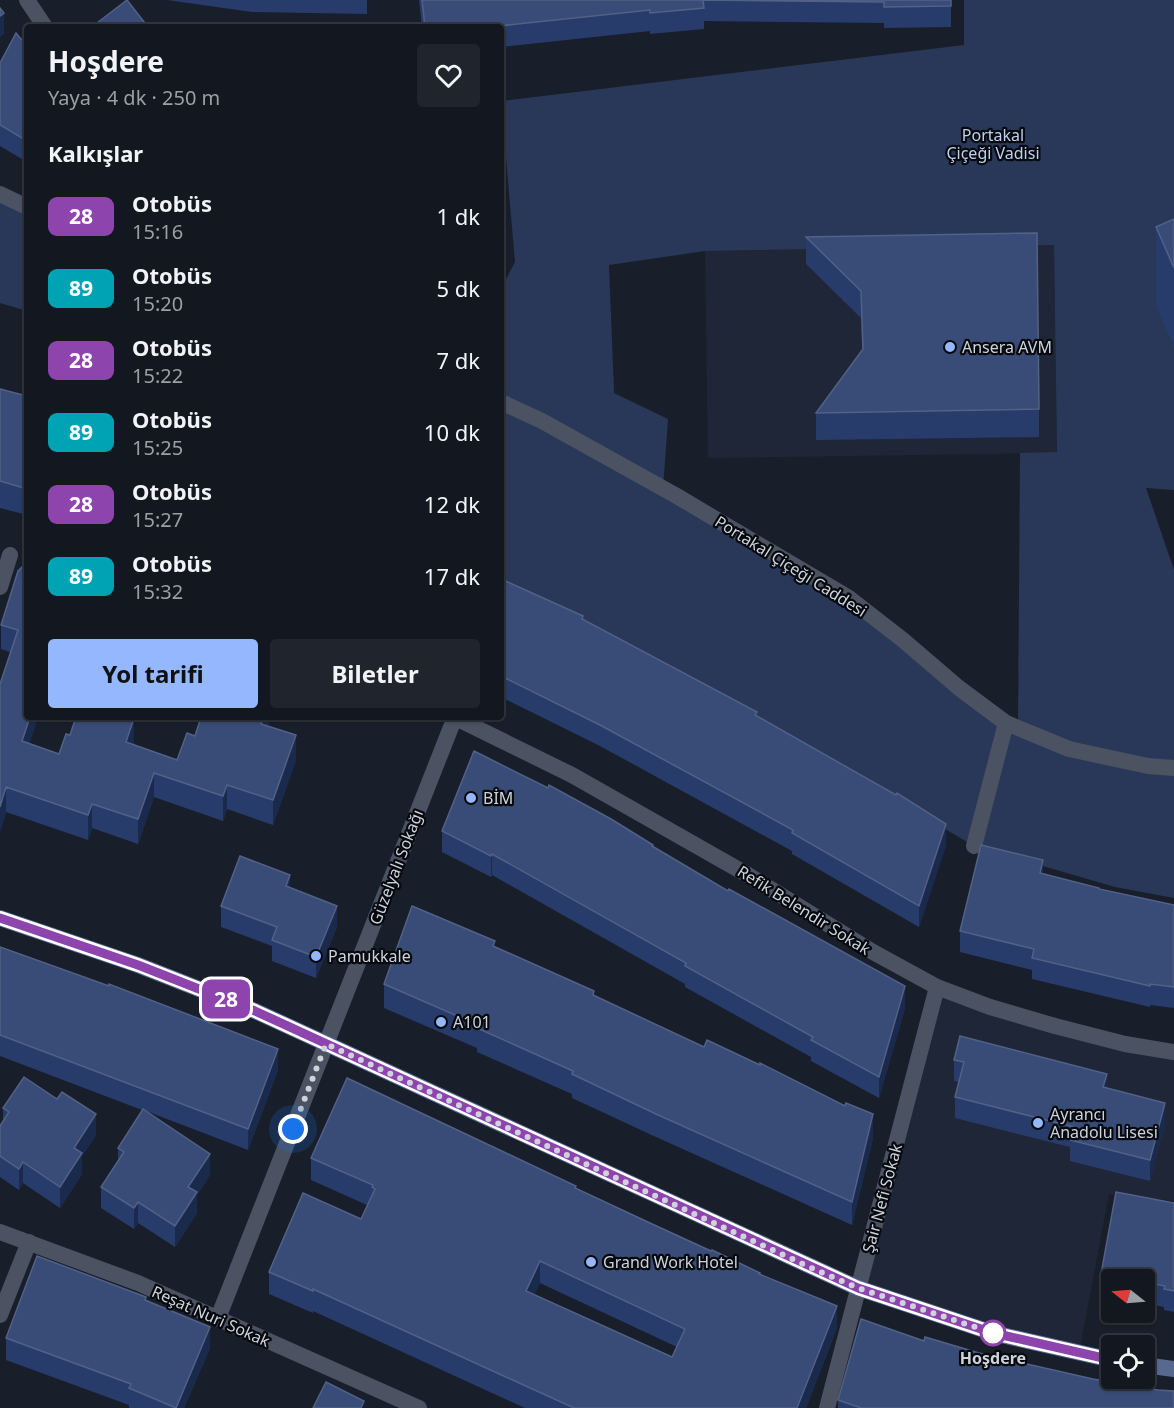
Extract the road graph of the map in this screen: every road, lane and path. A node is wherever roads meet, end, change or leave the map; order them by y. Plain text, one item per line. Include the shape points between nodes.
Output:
1 (27, 0) edge
2 (43, 24) edge
3 (0, 194) edge
4 (24, 206) edge
5 (504, 403) edge
6 (5, 554) edge
7 (24, 559) edge
8 (0, 587) edge
9 (454, 720) edge
10 (461, 720) edge
11 (1006, 723) junction
12 (1174, 768) edge
13 (974, 846) dead end
14 (0, 918) edge
15 (937, 987) junction
16 (326, 1044) junction
17 (1174, 1052) edge
18 (0, 1232) edge
19 (29, 1242) junction
20 (858, 1288) junction
21 (0, 1315) edge
22 (218, 1318) junction
23 (1101, 1358) edge
24 (1155, 1366) edge
25 (1174, 1369) edge
26 (419, 1408) edge
27 (827, 1408) edge

1 - 2 street
3 - 4 street
5 - 11 street, Portakal Çiçeği Caddesi via 675,495 849,598
6 - 7 street
6 - 8 street
9 - 16 street, Güzelyalı Sokağı
10 - 15 street, Refik Belendir Sokak via 592,786
11 - 12 street, Portakal Çiçeği Caddesi via 1070,749
11 - 13 street
14 - 16 main road via 193,986
15 - 17 street, Refik Belendir Sokak via 1055,1026
15 - 20 street, Şair Nefi Sokak
16 - 20 main road
16 - 22 street, Güzelyalı Sokağı
18 - 19 street, Reşat Nuri Sokak
19 - 21 street
19 - 22 street, Reşat Nuri Sokak
20 - 23 main road via 993,1333
20 - 27 street, Şair Nefi Sokak
22 - 26 street, Reşat Nuri Sokak
24 - 25 main road

